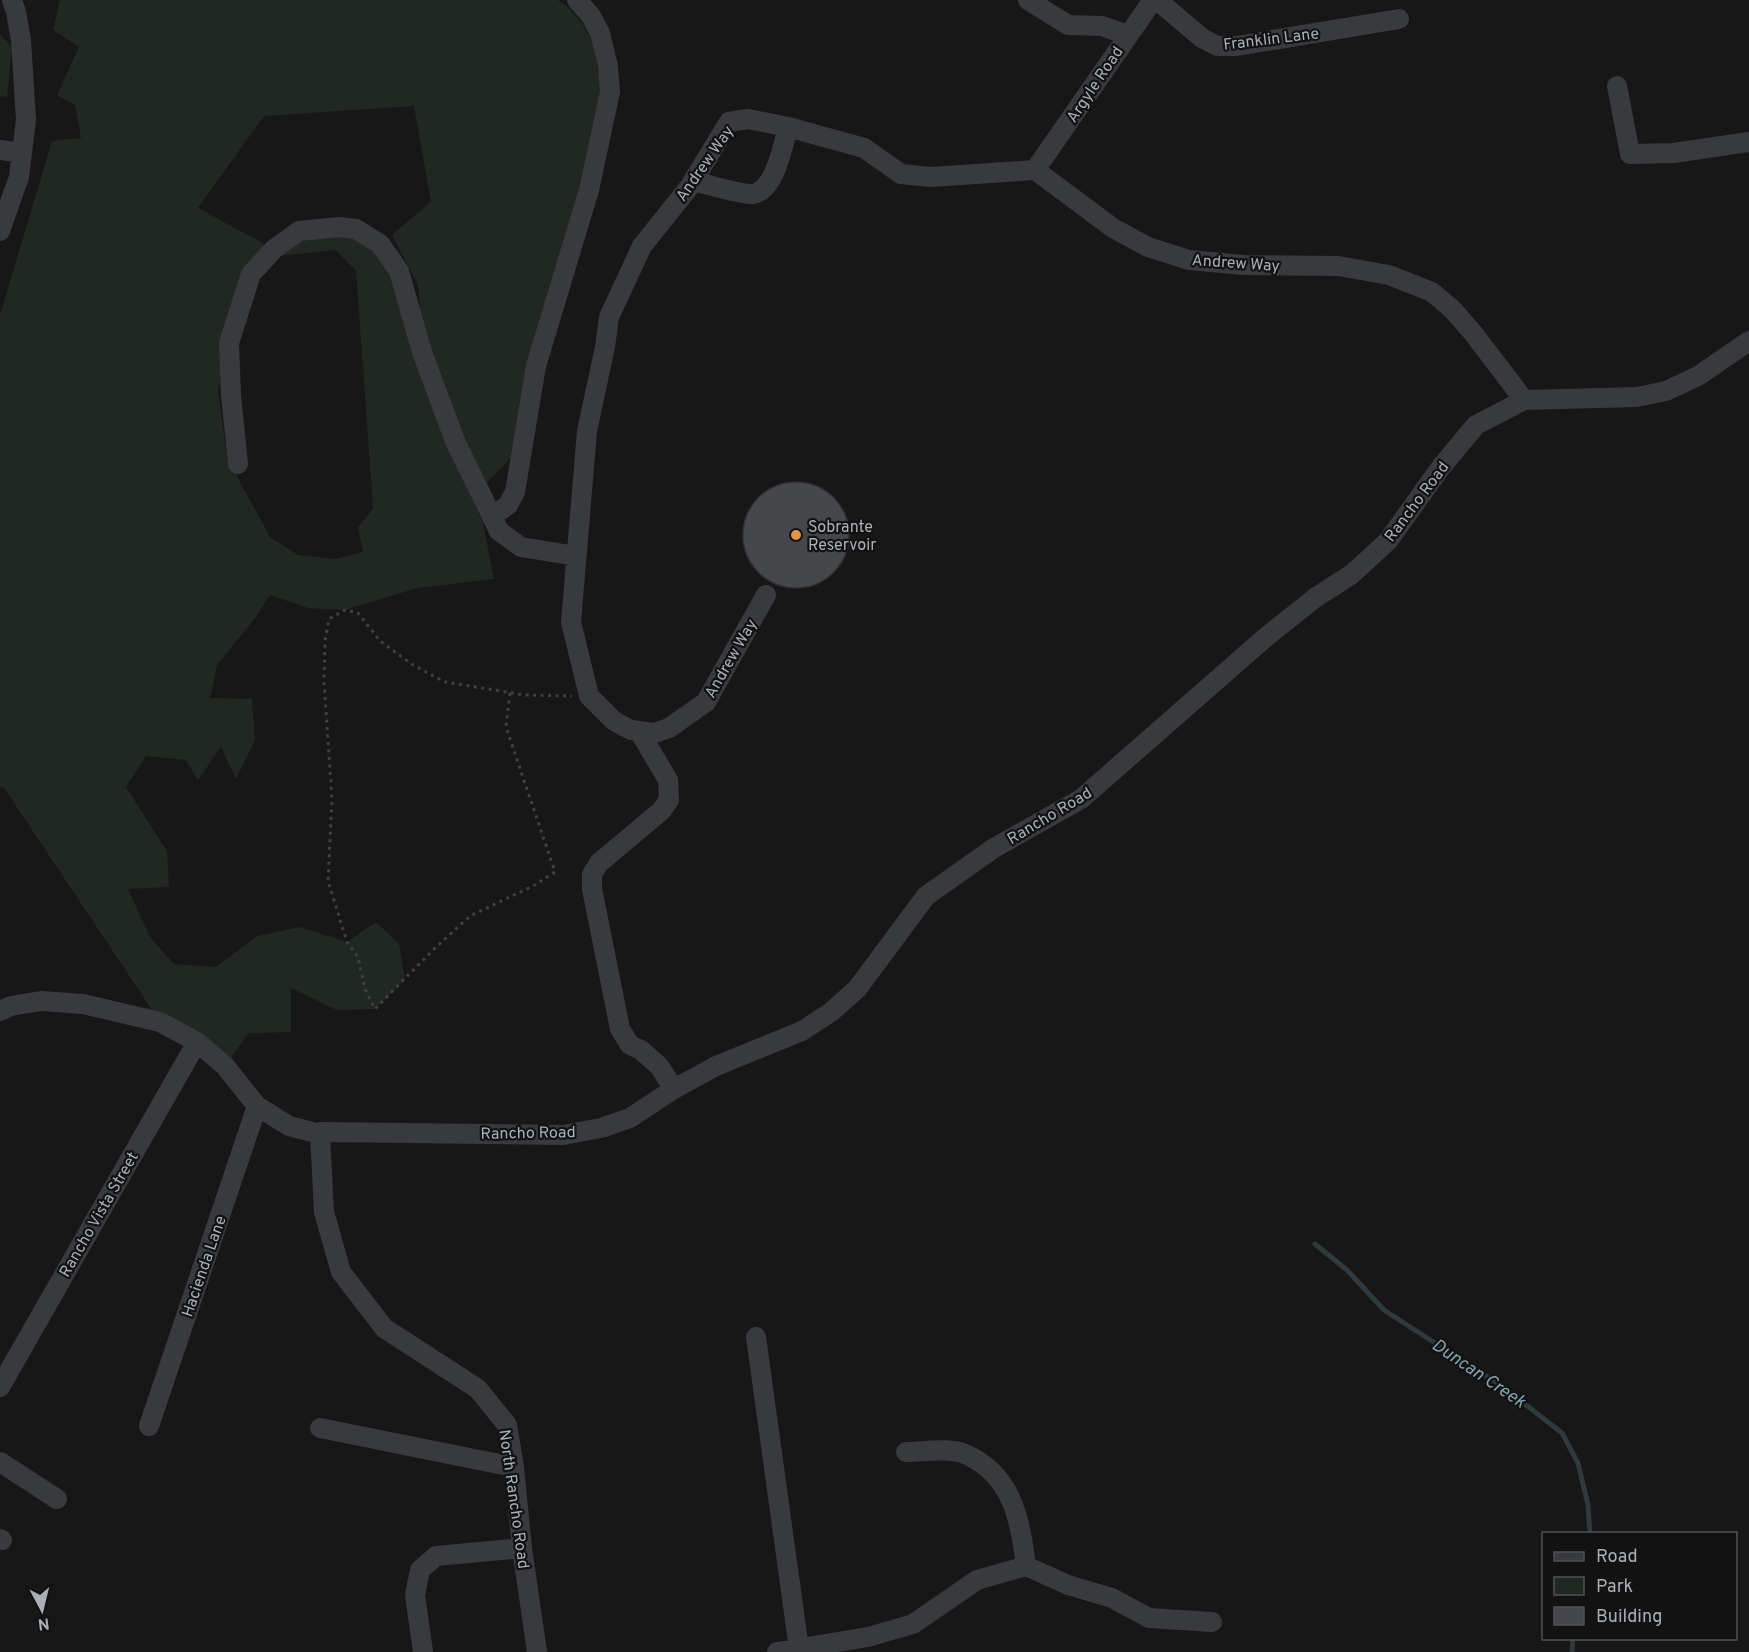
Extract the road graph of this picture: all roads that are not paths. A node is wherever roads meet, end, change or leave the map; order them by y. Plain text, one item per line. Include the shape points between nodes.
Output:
1 (12, 0) edge
2 (577, 0) edge
3 (1028, 0) edge
4 (1155, 0) edge
5 (1399, 19) dead end
6 (1127, 35) junction
7 (1617, 87) dead end
8 (788, 127) junction
9 (1749, 142) edge
10 (0, 150) edge
11 (22, 153) junction
12 (1035, 170) junction
13 (693, 181) junction
14 (0, 231) edge
15 (1749, 341) edge
16 (1524, 400) junction
17 (238, 464) dead end
18 (492, 516) junction
19 (576, 555) junction
20 (766, 595) dead end
21 (639, 731) junction
22 (0, 1011) edge
23 (197, 1042) junction
24 (674, 1089) junction
25 (256, 1106) junction
26 (320, 1134) junction
27 (756, 1338) dead end
28 (0, 1387) edge
29 (149, 1426) dead end
30 (320, 1428) dead end
31 (906, 1452) dead end
32 (0, 1462) edge
33 (514, 1467) junction
34 (57, 1499) dead end
35 (522, 1548) junction
36 (1026, 1566) junction
37 (1212, 1622) dead end
38 (799, 1649) junction
39 (423, 1652) edge
40 (537, 1652) edge
41 (777, 1652) edge

1 - 11 street via 21,40 26,120
2 - 18 street via 600,33 610,92 589,190 536,366 515,492 508,505
3 - 6 street via 1068,25 1102,26
4 - 5 street, Franklin Lane via 1217,46
4 - 6 street, Argyle Road
6 - 12 street, Argyle Road
7 - 9 street via 1630,154 1674,153
8 - 12 street, Andrew Way via 864,148 901,174 931,177
8 - 13 street, Andrew Way via 748,119 729,122
8 - 13 street via 780,157 763,190 751,194
10 - 11 street
11 - 14 street via 19,177
12 - 16 street, Andrew Way via 1113,228 1148,247 1189,260 1338,266 1389,275 1432,292 1454,310
13 - 19 street, Andrew Way via 642,246 609,317 587,431
15 - 16 street, Rancho Road via 1698,376 1666,391 1637,397
16 - 24 street, Rancho Road via 1476,424 1388,541 1352,574 1266,637 1081,800 994,848 926,896 856,989 831,1012 802,1031 716,1066
17 - 18 street via 230,343 251,274 274,249 299,231 356,229 381,244 399,271 422,352 454,441
18 - 19 street via 499,531 520,547
19 - 21 street, Andrew Way via 571,622 589,696 614,721
20 - 21 street, Andrew Way via 706,702 669,729
21 - 24 street via 668,780 669,800 599,863 592,874 592,889 620,1029 630,1046 659,1066
22 - 23 street via 41,1001 83,1004 160,1022
23 - 25 street via 225,1066
23 - 28 street, Rancho Vista Street
24 - 26 street, Rancho Road via 630,1118 563,1135
25 - 26 street, Rancho Road via 289,1126
25 - 29 street, Hacienda Lane
26 - 33 street, North Rancho Road via 324,1212 341,1272 384,1328 478,1389 507,1425
27 - 38 street
30 - 33 street
31 - 36 street via 964,1453 990,1470 1011,1497 1022,1532
32 - 34 street
33 - 35 street, North Rancho Road
35 - 39 street via 436,1556 420,1570 415,1595
35 - 40 street, North Rancho Road
36 - 37 street via 1068,1585 1112,1598 1149,1618
36 - 38 street via 977,1580 913,1624 868,1637
38 - 41 street

